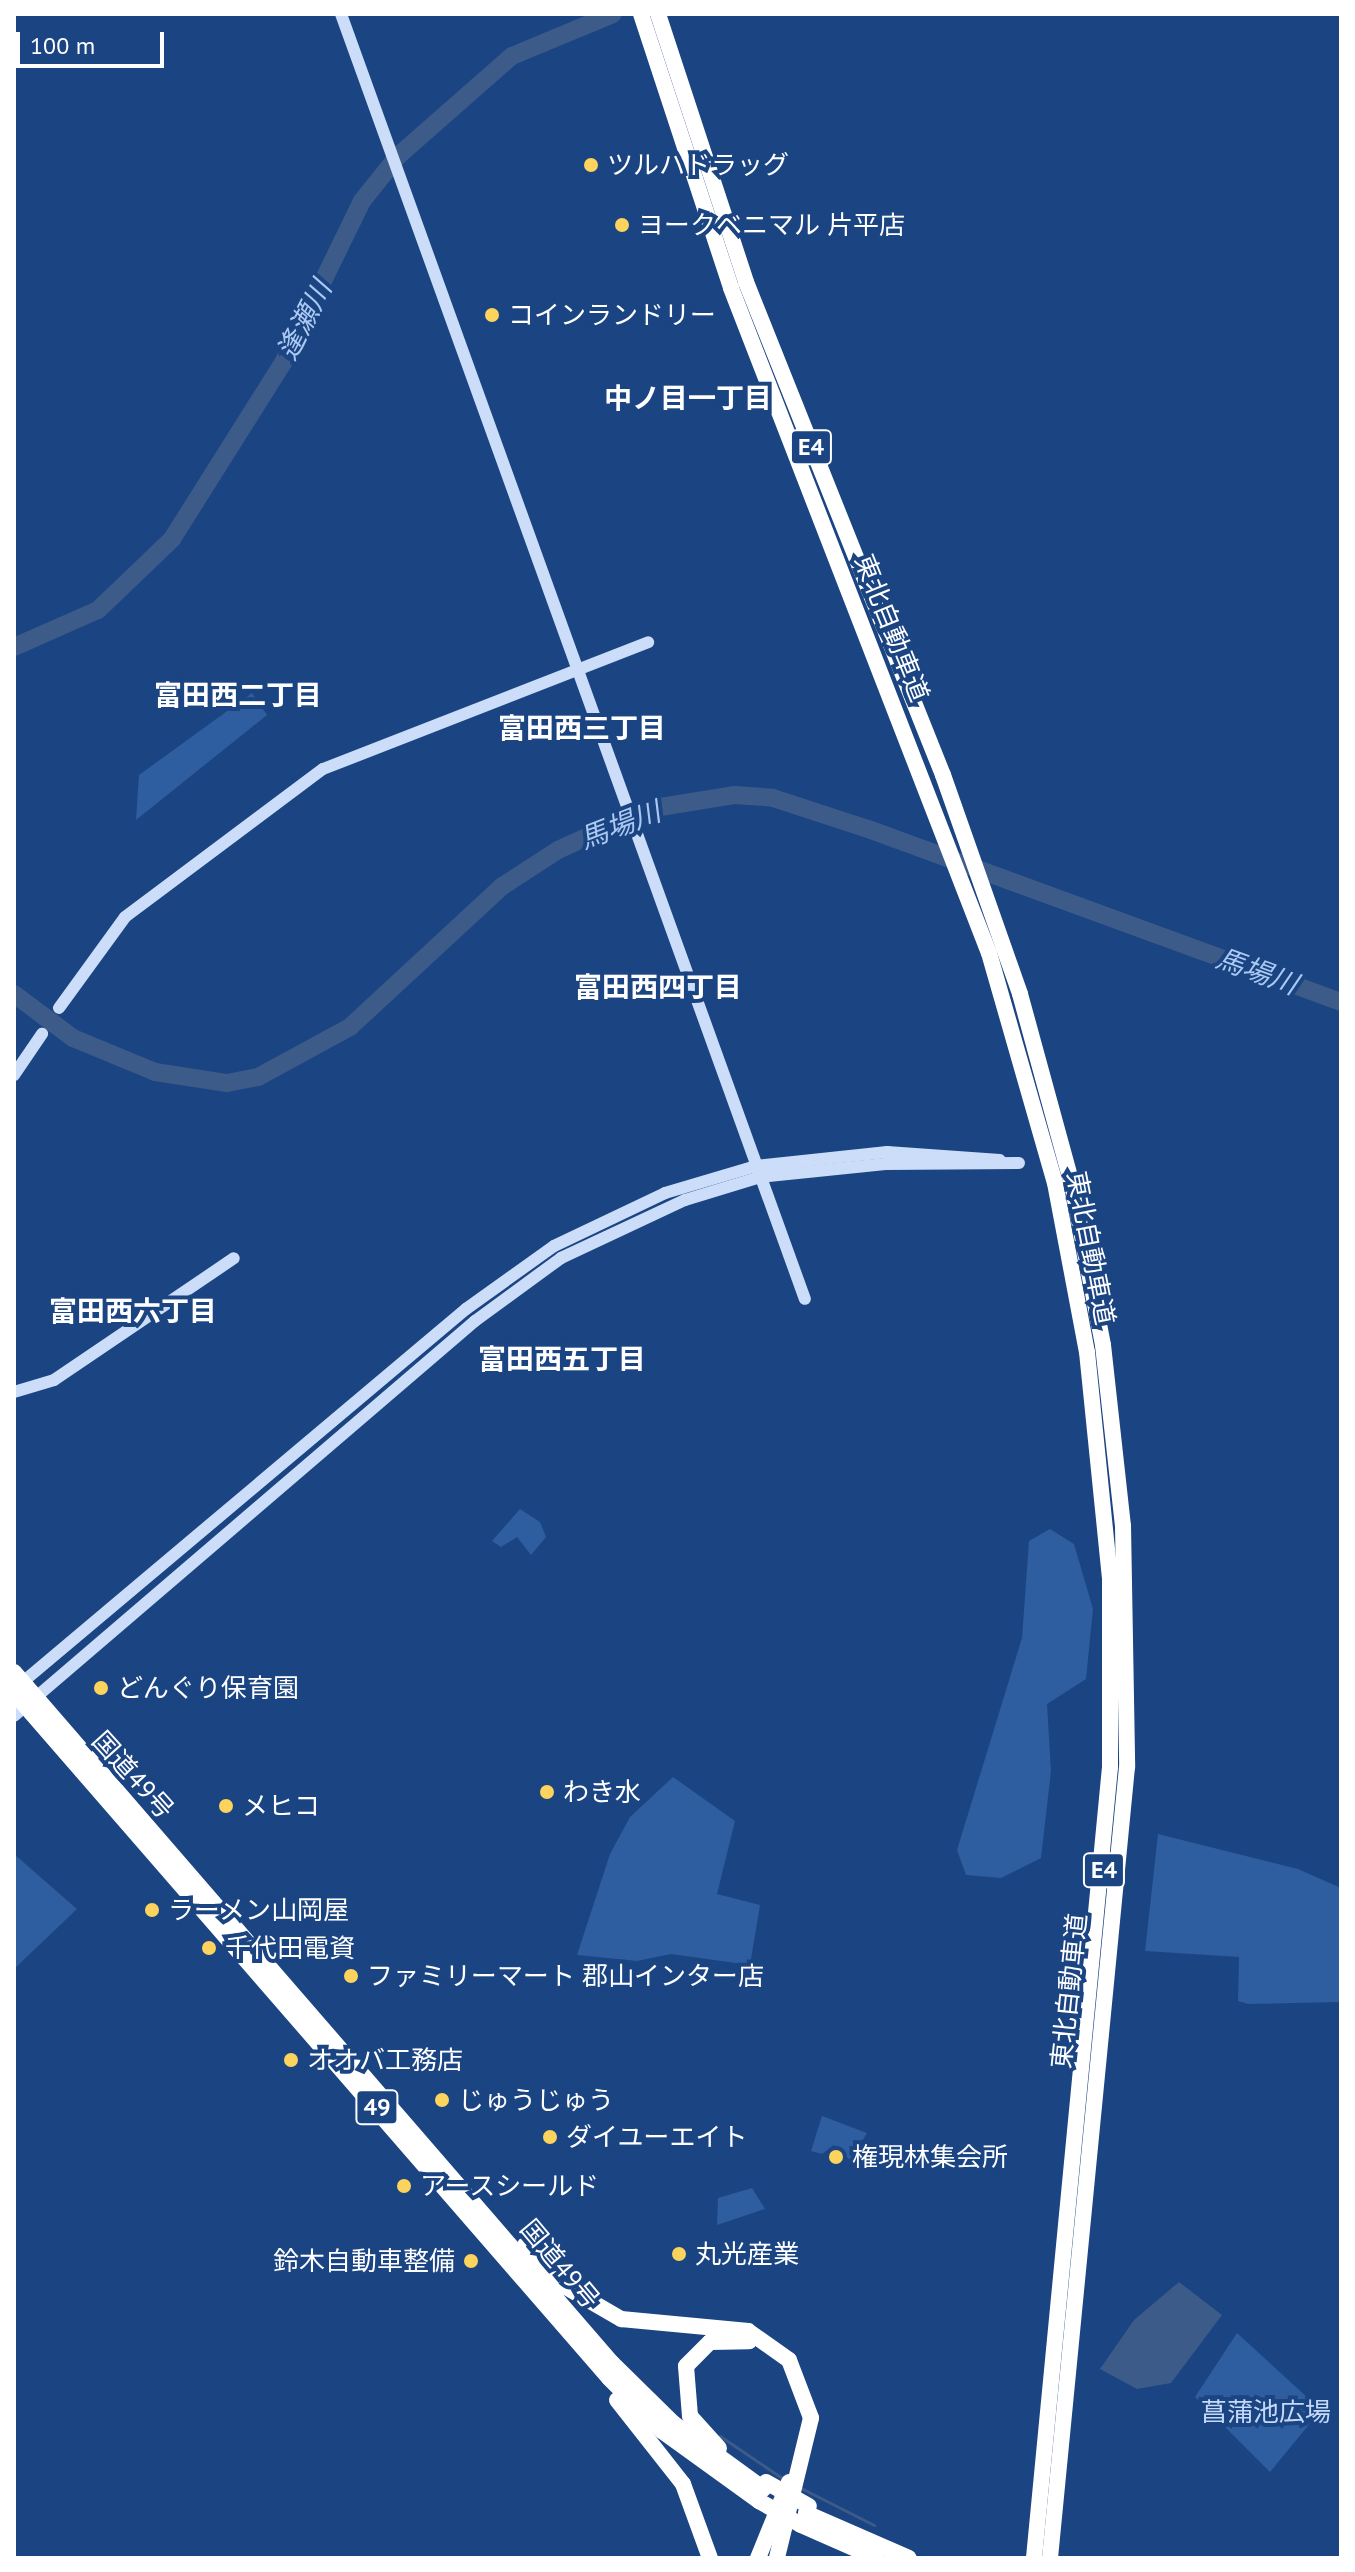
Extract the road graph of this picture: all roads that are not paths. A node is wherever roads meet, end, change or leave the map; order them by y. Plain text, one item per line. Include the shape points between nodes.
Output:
1 (341, 14) edge
2 (641, 14) edge
3 (658, 14) edge
4 (660, 50) junction
5 (648, 642) dead end
6 (574, 671) junction
7 (59, 1008) dead end
8 (42, 1034) dead end
9 (14, 1075) edge
10 (1056, 1152) junction
11 (758, 1172) junction
12 (1063, 1184) junction
13 (234, 1258) dead end
14 (805, 1299) dead end
15 (14, 1392) edge
16 (20, 1694) edge
17 (452, 2171) junction
18 (512, 2265) junction
19 (1061, 2462) junction
20 (763, 2491) junction
21 (875, 2550) edge
22 (710, 2558) edge
23 (758, 2558) edge
24 (777, 2558) edge
25 (909, 2558) edge
26 (1034, 2558) edge
27 (1050, 2558) edge
28 (1057, 2558) edge

1 - 6 street
2 - 4 highway, 東北自動車道 / E4
3 - 4 highway, 東北自動車道 / E4
4 - 10 highway, 東北自動車道 / E4 via 731,288 948,836
4 - 10 highway, 東北自動車道 / E4 via 968,843
5 - 6 street
6 - 7 street via 323,769 125,917
6 - 11 street
8 - 9 street
10 - 12 highway, 東北自動車道 / E4
11 - 11 street via 887,1152 1019,1163 885,1164
11 - 14 street
11 - 16 street via 617,1228 519,1286
11 - 16 street via 598,1222 508,1277
12 - 19 highway, 東北自動車道 / E4 via 1114,1425 1128,1678 1113,1969
12 - 26 highway, 東北自動車道 / E4 via 1102,1469 1112,1680 1104,1881
13 - 15 street via 54,1380
16 - 17 highway, 国道49号 / 49
16 - 18 highway, 国道49号 / 49
17 - 20 highway, 国道49号 / 49 via 640,2393
17 - 24 highway via 594,2308 651,2326 748,2331 789,2360 811,2418
18 - 20 highway, 国道49号 / 49 via 632,2402
18 - 22 highway via 683,2484
19 - 27 highway, 東北自動車道 / E4
19 - 28 highway
20 - 21 highway, bridge
20 - 23 highway via 690,2416 686,2366 710,2342 736,2338 762,2347 798,2398 796,2460
21 - 25 highway

